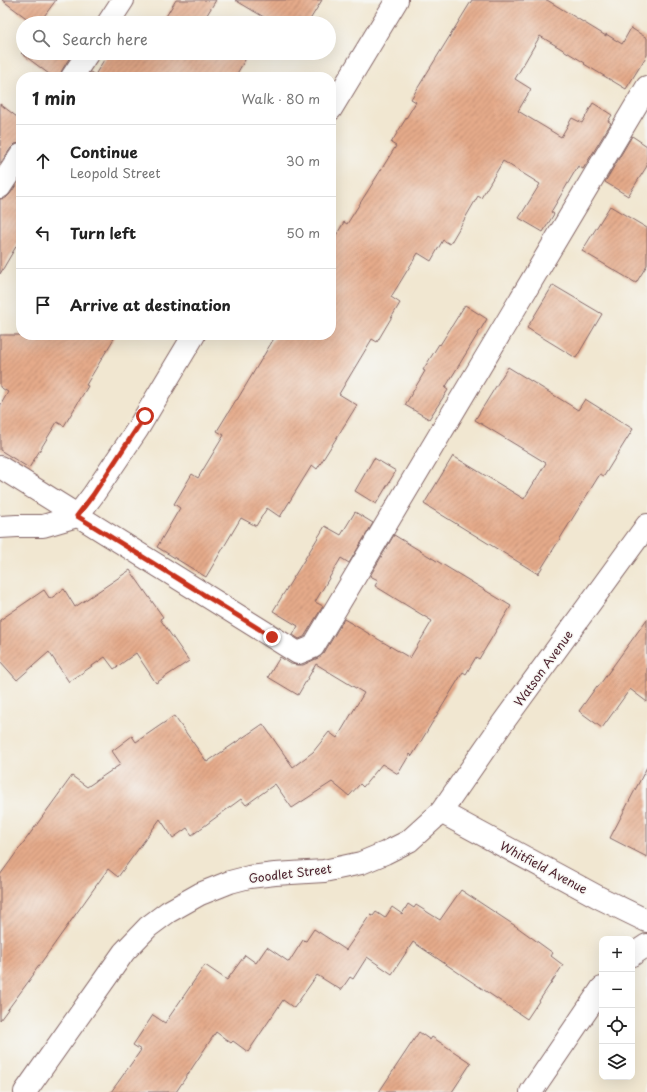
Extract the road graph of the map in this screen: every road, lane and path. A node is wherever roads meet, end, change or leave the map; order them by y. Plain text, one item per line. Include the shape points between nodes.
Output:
1 (123, 0) edge
2 (397, 0) edge
3 (113, 16) edge
4 (83, 60) edge
5 (75, 72) edge
6 (647, 87) edge
7 (336, 101) edge
8 (16, 163) edge
9 (0, 187) edge
10 (191, 340) edge
11 (0, 468) edge
12 (77, 516) junction
13 (647, 525) edge
14 (0, 527) edge
15 (441, 812) junction
16 (647, 921) edge
17 (647, 944) edge
18 (635, 953) edge
19 (599, 992) edge
20 (25, 1092) edge
21 (531, 1092) edge

1 - 3 street
2 - 7 street
4 - 5 street
6 - 12 street via 313,646 298,653
8 - 9 street
10 - 12 street via 137,430
11 - 12 street
12 - 14 street via 43,526
13 - 15 street, Watson Avenue
15 - 16 street, Whitfield Avenue
15 - 20 street, Goodlet Street via 409,841 361,862 324,871 249,877 200,894 168,912 148,927 124,952
17 - 18 street
19 - 21 street

